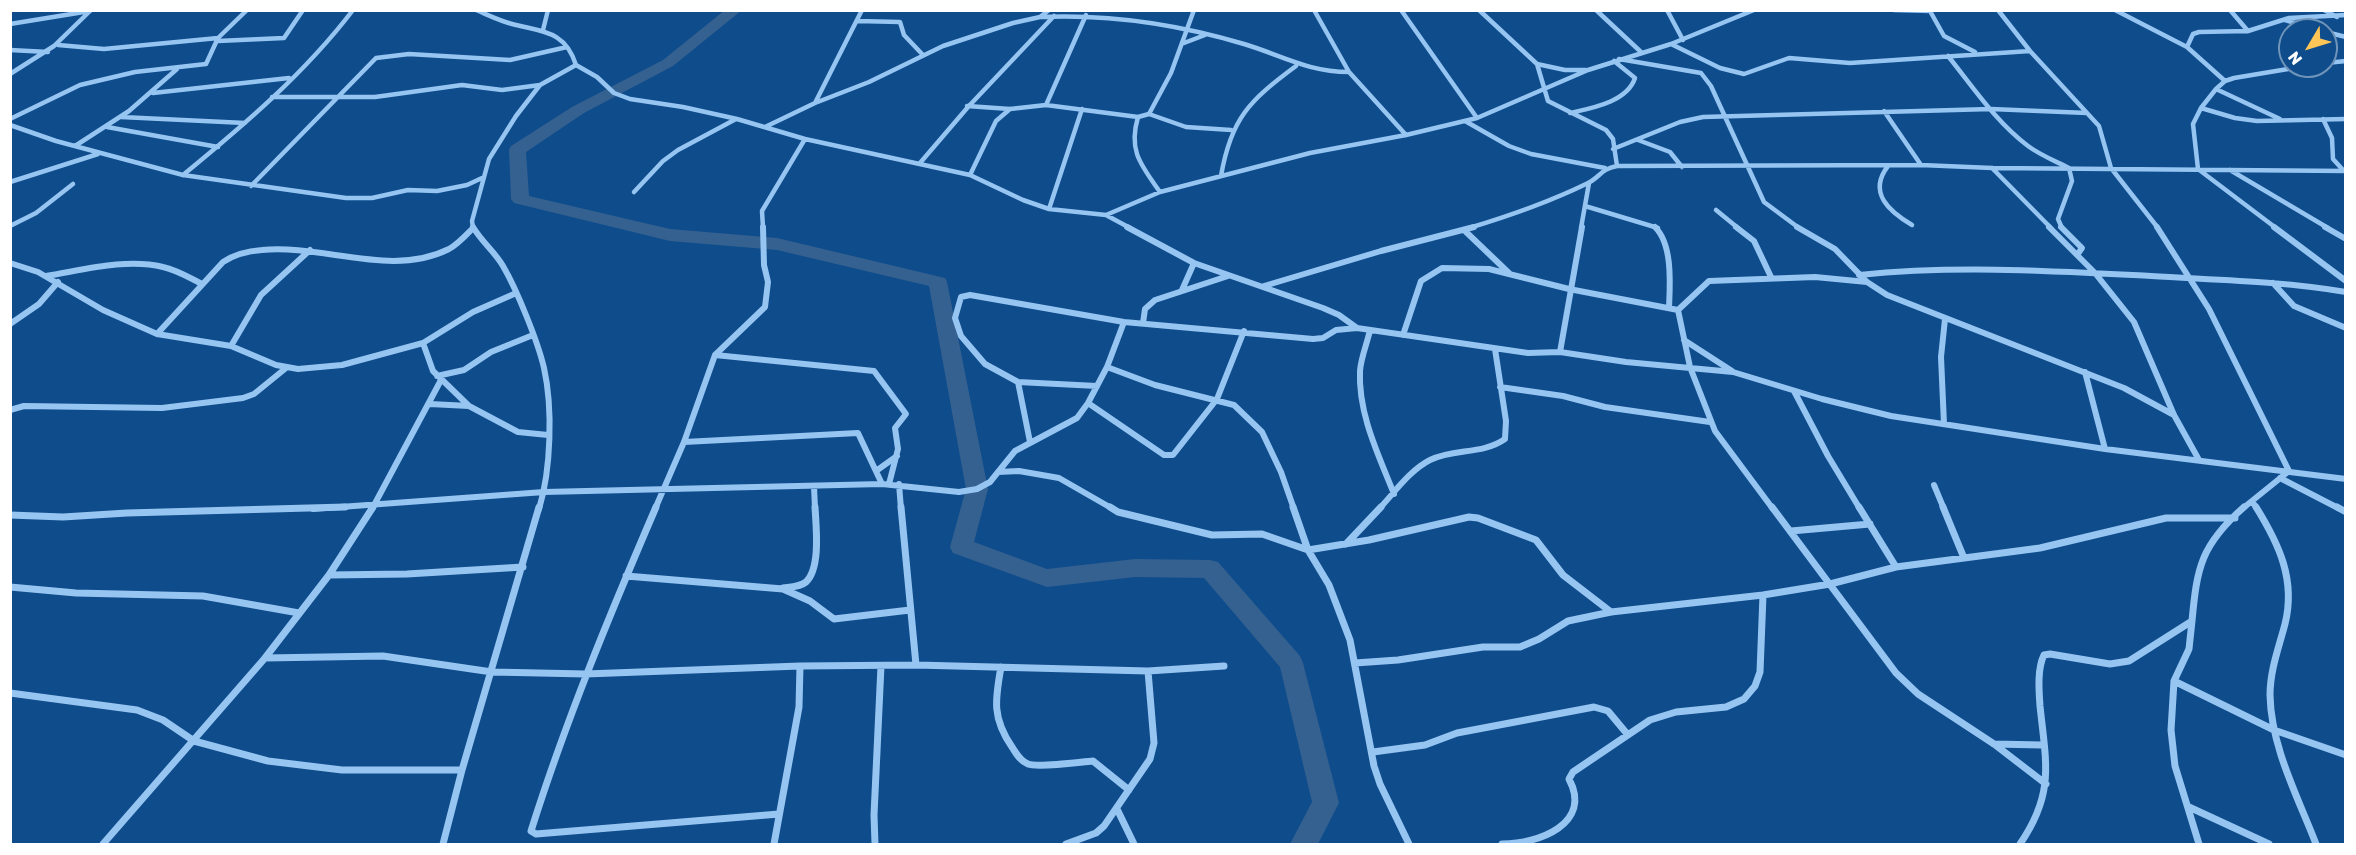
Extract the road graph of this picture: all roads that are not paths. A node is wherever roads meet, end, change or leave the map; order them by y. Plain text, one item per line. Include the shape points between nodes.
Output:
1 (247, 10) edge
2 (303, 10) edge
3 (353, 10) edge
4 (476, 10) edge
5 (548, 10) edge
6 (862, 10) edge
7 (1049, 10) edge
8 (1194, 10) edge
9 (1314, 10) edge
10 (1401, 10) edge
11 (1479, 10) edge
12 (1596, 10) edge
13 (1667, 10) edge
14 (1754, 10) edge
15 (1894, 10) edge
16 (1998, 10) edge
17 (2115, 10) edge
18 (2230, 10) edge
19 (2324, 10) edge
20 (91, 11) edge
21 (1929, 11) edge
22 (1086, 15) junction
23 (2346, 15) edge
24 (1054, 16) junction
25 (1040, 17) junction
26 (2337, 17) junction
27 (2310, 18) edge
28 (2278, 20) edge
29 (857, 21) junction
30 (10, 24) edge
31 (543, 30) junction
32 (1188, 31) junction
33 (2248, 31) junction
34 (1205, 35) junction
35 (218, 39) junction
36 (1683, 40) junction
37 (1184, 43) junction
38 (1671, 44) junction
39 (57, 45) junction
40 (567, 47) junction
41 (2187, 47) junction
42 (10, 50) edge
43 (1641, 51) junction
44 (2030, 51) junction
45 (49, 52) junction
46 (1979, 54) junction
47 (923, 55) junction
48 (1947, 56) junction
49 (1617, 60) junction
50 (1537, 64) junction
51 (576, 65) junction
52 (1296, 66) junction
53 (177, 68) junction
54 (1588, 70) junction
55 (2278, 70) edge
56 (1349, 72) junction
57 (10, 74) edge
58 (289, 78) junction
59 (2225, 81) junction
60 (540, 86) junction
61 (2216, 89) junction
62 (1543, 91) junction
63 (153, 93) junction
64 (272, 97) junction
65 (336, 97) junction
66 (815, 103) junction
67 (1046, 105) junction
68 (968, 106) junction
69 (2201, 108) junction
70 (1010, 109) junction
71 (1991, 109) junction
72 (1082, 110) junction
73 (1884, 111) junction
74 (1569, 113) junction
75 (2087, 113) junction
76 (1149, 114) junction
77 (1723, 116) junction
78 (121, 117) junction
79 (1138, 117) junction
80 (1477, 118) junction
81 (10, 119) edge
82 (737, 119) junction
83 (2323, 119) junction
84 (2346, 119) edge
85 (2284, 120) junction
86 (1465, 121) junction
87 (246, 123) junction
88 (10, 125) edge
89 (107, 127) junction
90 (765, 127) junction
91 (1231, 130) junction
92 (1406, 135) junction
93 (805, 139) junction
94 (1637, 140) junction
95 (75, 146) junction
96 (218, 147) junction
97 (1613, 149) junction
98 (100, 153) junction
99 (920, 164) junction
100 (1921, 165) junction
101 (1617, 166) junction
102 (1889, 166) junction
103 (1682, 167) junction
104 (1748, 167) junction
105 (1605, 168) junction
106 (1992, 168) junction
107 (2069, 168) junction
108 (2111, 168) junction
109 (2198, 169) junction
110 (2230, 169) junction
111 (2345, 171) edge
112 (183, 175) junction
113 (970, 176) junction
114 (1221, 176) junction
115 (482, 178) junction
116 (10, 182) edge
117 (1589, 183) junction
118 (73, 184) dead end
119 (251, 186) junction
120 (634, 192) dead end
121 (1161, 192) junction
122 (1585, 206) junction
123 (1049, 209) junction
124 (1716, 210) dead end
125 (1107, 215) junction
126 (1912, 225) dead end
127 (10, 226) edge
128 (473, 228) junction
129 (1464, 230) junction
130 (2346, 239) edge
131 (310, 250) junction
132 (2077, 255) junction
133 (10, 263) edge
134 (1194, 263) junction
135 (2095, 273) junction
136 (1510, 274) junction
137 (1859, 275) junction
138 (46, 276) junction
139 (1228, 276) junction
140 (1771, 278) junction
141 (2191, 278) junction
142 (2346, 281) edge
143 (58, 282) junction
144 (1867, 282) junction
145 (2273, 283) junction
146 (202, 284) junction
147 (1263, 286) junction
148 (1569, 289) junction
149 (1182, 290) junction
150 (2346, 292) edge
151 (514, 294) junction
152 (1669, 308) junction
153 (1678, 310) junction
154 (1945, 319) junction
155 (1124, 322) junction
156 (1143, 323) junction
157 (10, 324) edge
158 (1357, 328) junction
159 (2346, 328) edge
160 (1370, 330) junction
161 (1244, 331) junction
162 (157, 334) junction
163 (533, 335) junction
164 (1404, 335) junction
165 (1684, 340) junction
166 (423, 343) junction
167 (231, 346) junction
168 (1495, 349) junction
169 (1560, 352) junction
170 (716, 355) junction
171 (1107, 367) junction
172 (1690, 367) junction
173 (286, 368) junction
174 (1734, 372) junction
175 (2085, 372) junction
176 (439, 378) junction
177 (1018, 382) junction
178 (1097, 386) junction
179 (1500, 387) junction
180 (1793, 391) junction
181 (1218, 399) junction
182 (1088, 403) junction
183 (430, 404) junction
184 (469, 406) junction
185 (12, 410) edge
186 (2174, 415) junction
187 (1710, 422) junction
188 (1944, 424) junction
189 (548, 435) junction
190 (684, 442) junction
191 (1030, 442) junction
192 (2105, 449) junction
193 (897, 455) junction
194 (2199, 460) junction
195 (876, 471) junction
196 (2289, 471) junction
197 (998, 472) junction
198 (2280, 478) junction
199 (2346, 478) edge
200 (885, 484) junction
201 (898, 484) junction
202 (1934, 485) dead end
203 (814, 486) junction
204 (662, 491) junction
205 (544, 492) junction
206 (1394, 494) junction
207 (2252, 501) junction
208 (374, 506) junction
209 (2346, 512) edge
210 (10, 515) edge
211 (2235, 518) junction
212 (1870, 524) junction
213 (1791, 531) junction
214 (1345, 545) junction
215 (1308, 550) junction
216 (1964, 558) junction
217 (523, 567) junction
218 (1896, 567) junction
219 (329, 575) junction
220 (626, 576) junction
221 (1830, 584) junction
222 (10, 587) edge
223 (783, 589) junction
224 (1763, 595) junction
225 (910, 610) junction
226 (1611, 612) junction
227 (299, 614) junction
228 (2192, 621) junction
229 (265, 658) junction
230 (1355, 663) junction
231 (916, 665) junction
232 (800, 666) junction
233 (880, 666) junction
234 (1224, 666) dead end
235 (1001, 667) junction
236 (1148, 671) junction
237 (492, 672) junction
238 (586, 674) junction
239 (2174, 681) junction
240 (10, 693) edge
241 (2274, 730) junction
242 (1629, 735) junction
243 (194, 741) junction
244 (1994, 744) junction
245 (2042, 745) junction
246 (1373, 752) junction
247 (2346, 755) edge
248 (462, 770) junction
249 (2046, 784) junction
250 (1130, 790) junction
251 (2189, 807) junction
252 (1117, 809) junction
253 (779, 814) junction
254 (103, 844) edge
255 (443, 844) edge
256 (774, 844) edge
257 (875, 844) edge
258 (1066, 844) edge
259 (1134, 844) edge
260 (1409, 844) edge
261 (1502, 844) edge
262 (1523, 844) edge
263 (2020, 844) edge
264 (2199, 844) edge
265 (2269, 844) edge
266 (2316, 844) edge

1 - 35 street
2 - 35 street via 284,38
3 - 58 street via 327,44
4 - 31 street via 510,24
5 - 31 street
6 - 29 street
7 - 25 street
8 - 32 street
9 - 56 street
10 - 80 street
11 - 50 street
12 - 43 street
13 - 36 street
14 - 36 street
15 - 21 street
16 - 44 street
17 - 41 street
18 - 33 street
19 - 26 street
20 - 30 street
20 - 39 street
21 - 46 street via 1948,39
22 - 24 street
22 - 32 street
22 - 67 street
23 - 26 street
24 - 25 street
24 - 68 street
25 - 47 street
26 - 27 street
28 - 33 street
29 - 47 street via 900,22 904,35
29 - 66 street
31 - 40 street
32 - 34 street
32 - 37 street
33 - 41 street via 2199,32 2193,34
34 - 37 street
34 - 52 street via 1258,48
35 - 39 street via 104,49
35 - 53 street via 206,64
36 - 38 street
37 - 76 street
38 - 43 street
38 - 48 street via 1720,68 1744,74 1789,58 1850,63
39 - 45 street
40 - 51 street
40 - 65 street via 510,60 383,56 373,60
41 - 59 street
42 - 45 street
43 - 49 street
44 - 46 street
44 - 75 street
45 - 57 street
46 - 48 street
47 - 66 street
48 - 71 street
49 - 54 street
49 - 74 street via 1635,78 1631,88 1598,105
49 - 77 street via 1701,73 1712,86
50 - 54 street
50 - 62 street
51 - 60 street
51 - 82 street via 621,97
52 - 56 street via 1312,71
52 - 91 street via 1260,92
53 - 63 street
53 - 81 street via 135,72 80,85
54 - 62 street
55 - 59 street
56 - 92 street
58 - 63 street
58 - 64 street
59 - 61 street
60 - 65 street via 502,90 462,85 394,95
60 - 115 street via 502,137
61 - 69 street
61 - 85 street
62 - 74 street via 1548,101
62 - 80 street
63 - 78 street
64 - 65 street
64 - 87 street
65 - 119 street
66 - 90 street
67 - 70 street
67 - 72 street
68 - 70 street
68 - 99 street
69 - 85 street via 2235,118
69 - 109 street via 2193,124
70 - 113 street via 996,121
71 - 73 street
71 - 75 street
71 - 107 street via 2030,147
72 - 79 street
72 - 123 street
73 - 77 street
73 - 100 street
74 - 97 street via 1606,130 1613,139
75 - 108 street via 2099,126
76 - 79 street
76 - 91 street via 1186,127
77 - 94 street via 1687,120
77 - 104 street
78 - 87 street
78 - 89 street
79 - 121 street via 1132,137 1134,153
80 - 86 street
82 - 90 street
82 - 120 street via 678,150
83 - 84 street
83 - 85 street
83 - 111 street via 2334,142 2333,163
86 - 92 street
86 - 105 street via 1531,154
87 - 96 street
88 - 95 street
89 - 95 street
89 - 96 street
90 - 93 street
91 - 114 street
92 - 114 street via 1310,153
93 - 99 street
93 - 170 street via 762,211 768,282 765,307
94 - 97 street
94 - 103 street via 1670,152
95 - 98 street
96 - 112 street
97 - 101 street
98 - 112 street
98 - 116 street
99 - 113 street
100 - 102 street
100 - 106 street
101 - 103 street
101 - 105 street
102 - 104 street
102 - 126 street via 1881,177 1883,198 1887,208
103 - 104 street
104 - 137 street via 1771,210 1823,240 1848,260
105 - 117 street
106 - 107 street
106 - 132 street
107 - 108 street
107 - 132 street via 2072,181 2058,219 2082,248
108 - 109 street
108 - 141 street via 2167,239
109 - 110 street
109 - 142 street
110 - 111 street
110 - 130 street
112 - 119 street
113 - 123 street
114 - 121 street
115 - 119 street via 456,188 408,190 372,198
115 - 128 street
117 - 122 street
117 - 129 street
118 - 127 street via 36,213
121 - 125 street
122 - 148 street
122 - 152 street via 1658,227 1668,264
123 - 125 street
124 - 140 street via 1754,241
125 - 134 street
128 - 131 street via 448,250 421,258 359,258
128 - 151 street via 498,257
129 - 136 street
129 - 147 street
131 - 146 street via 275,247 233,255
131 - 167 street via 261,295
132 - 135 street
133 - 138 street
134 - 139 street
134 - 149 street
135 - 137 street via 1924,268
135 - 141 street
135 - 186 street via 2134,322
136 - 148 street
136 - 164 street via 1466,268 1433,272 1418,286
137 - 144 street
138 - 143 street
138 - 146 street via 153,265
139 - 147 street
139 - 149 street
140 - 144 street
140 - 153 street via 1709,281
141 - 145 street
141 - 196 street
143 - 157 street via 39,304
143 - 162 street via 103,310
144 - 154 street via 1887,295
145 - 150 street
145 - 159 street via 2294,306
146 - 162 street
147 - 158 street via 1339,315
148 - 152 street
148 - 169 street
149 - 156 street via 1148,305
151 - 163 street
151 - 166 street via 473,312
152 - 153 street
153 - 165 street
154 - 175 street
154 - 188 street via 1941,357
155 - 156 street
155 - 171 street
155 - 177 street via 970,295 961,297 956,318 961,336 985,364
156 - 161 street
158 - 160 street
158 - 161 street via 1336,330 1313,339
160 - 164 street
160 - 206 street via 1360,371 1361,385 1369,427
161 - 181 street
162 - 167 street
163 - 176 street via 491,352 464,370
163 - 189 street via 544,367
164 - 168 street
165 - 172 street
165 - 174 street
166 - 173 street via 342,365
166 - 176 street via 428,362
167 - 173 street
168 - 169 street
168 - 179 street
169 - 172 street
170 - 190 street
170 - 193 street via 874,371 906,414 896,428
171 - 178 street
171 - 181 street via 1155,385
172 - 174 street
172 - 187 street
173 - 185 street via 254,394 243,398 162,408 24,406
174 - 180 street
175 - 186 street via 2136,392
175 - 192 street
176 - 183 street
176 - 184 street
177 - 178 street
177 - 191 street
178 - 182 street
179 - 187 street
179 - 206 street via 1505,439 1489,449 1430,458
180 - 188 street via 1891,416
180 - 212 street
181 - 182 street via 1179,452 1169,456
181 - 215 street via 1234,405 1262,432 1281,472
182 - 191 street via 1077,418
183 - 184 street
183 - 208 street
184 - 189 street via 518,432
186 - 194 street
187 - 213 street
188 - 192 street
189 - 205 street
190 - 195 street via 852,432 861,436
190 - 204 street
191 - 197 street via 1015,451
192 - 194 street
193 - 195 street
193 - 200 street
194 - 196 street
195 - 200 street
196 - 198 street
196 - 199 street
197 - 201 street via 977,489 958,492
197 - 215 street via 1019,471 1059,478 1118,513 1212,535 1262,534
198 - 207 street
198 - 209 street
200 - 201 street
200 - 203 street
201 - 225 street
202 - 216 street
203 - 204 street
203 - 223 street via 816,564 805,584
204 - 205 street
204 - 220 street
205 - 208 street
205 - 217 street
206 - 214 street
207 - 211 street
207 - 241 street via 2275,537 2289,588 2270,695
208 - 210 street via 63,517
208 - 219 street
211 - 216 street via 2166,518 2040,548
211 - 228 street via 2212,542 2200,562
212 - 213 street
212 - 218 street
213 - 221 street
214 - 215 street
214 - 226 street via 1478,518 1536,540 1563,575
215 - 230 street via 1329,585
216 - 218 street
217 - 219 street
217 - 237 street
218 - 221 street
219 - 227 street
220 - 223 street
220 - 238 street
221 - 224 street
221 - 244 street via 1905,684
222 - 227 street via 203,597
223 - 225 street via 818,606 834,619
224 - 226 street
224 - 242 street via 1760,672 1744,699 1726,707 1676,712 1650,720
225 - 231 street
226 - 230 street via 1568,621 1520,647 1483,647
227 - 229 street
228 - 239 street via 2189,649
228 - 245 street via 2129,661 2110,664 2044,655 2038,690
229 - 237 street via 383,656
229 - 243 street
230 - 246 street
231 - 233 street
231 - 235 street
232 - 233 street
232 - 238 street
232 - 253 street via 799,707
233 - 257 street
234 - 236 street
235 - 236 street
235 - 250 street via 995,720 1022,761 1030,765 1093,761
236 - 250 street via 1154,743 1150,759
237 - 238 street
237 - 248 street
238 - 253 street via 531,831 536,834
239 - 241 street
239 - 251 street via 2175,766
240 - 243 street via 137,710 164,720
241 - 247 street
241 - 266 street
242 - 246 street via 1608,711 1594,707 1457,733 1425,745
242 - 262 street via 1573,772 1569,779 1576,794 1575,804 1567,818 1550,834
243 - 248 street via 268,761 342,770
243 - 254 street
244 - 245 street
244 - 249 street
245 - 249 street
246 - 260 street via 1380,784
248 - 255 street
249 - 263 street via 2036,822
250 - 252 street
251 - 264 street
251 - 265 street
252 - 258 street via 1096,833
252 - 259 street
253 - 256 street
261 - 262 street

